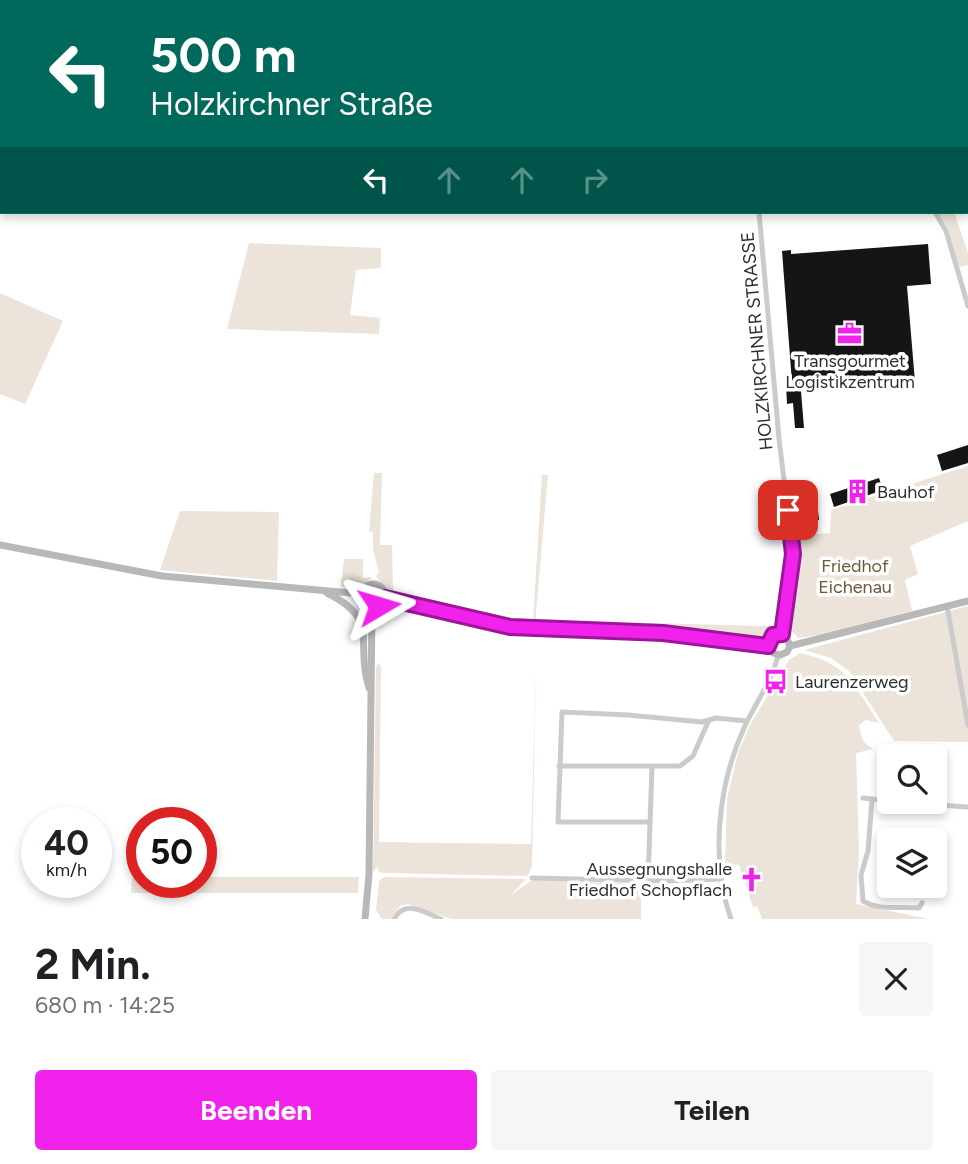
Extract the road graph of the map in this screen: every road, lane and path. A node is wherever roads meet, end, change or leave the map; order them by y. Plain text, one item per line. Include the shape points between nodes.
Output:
1 (760, 214) edge
2 (936, 214) edge
3 (968, 306) edge
4 (0, 545) edge
5 (324, 590) junction
6 (362, 594) junction
7 (385, 598) junction
8 (968, 601) edge
9 (947, 606) junction
10 (372, 608) junction
11 (782, 634) junction
12 (768, 646) junction
13 (790, 646) junction
14 (778, 655) junction
15 (371, 695) junction
16 (709, 720) junction
17 (747, 721) junction
18 (968, 725) edge
19 (559, 766) junction
20 (652, 767) junction
21 (863, 798) dead end
22 (872, 799) junction
23 (877, 800) edge
24 (947, 805) edge
25 (968, 807) edge
26 (650, 822) junction
27 (532, 878) dead end
28 (720, 879) junction
29 (648, 881) junction
30 (922, 903) dead end
31 (365, 919) edge
32 (394, 919) edge
33 (441, 919) edge
34 (731, 919) edge

1 - 11 street, HOLZKIRCHNER STRASSE via 793,554
2 - 3 street via 946,231
4 - 5 main road via 162,576
5 - 6 main road
5 - 15 main road via 349,604 361,621 363,671
6 - 7 main road via 365,587 375,584 383,589
6 - 10 main road via 364,604
7 - 10 main road
7 - 12 main road via 510,627 663,633
8 - 9 main road
9 - 13 main road
9 - 18 street
10 - 15 main road
11 - 12 main road via 773,635
11 - 13 main road
12 - 14 main road
13 - 14 main road
14 - 17 street via 770,681
15 - 31 main road
16 - 17 street
16 - 19 street via 562,712
16 - 20 street via 690,760 680,766
17 - 28 street via 734,750 724,794
19 - 20 street
19 - 26 street via 558,822
20 - 26 street
21 - 22 street
22 - 23 street
22 - 30 street via 863,901 893,909 919,908
24 - 25 street
26 - 29 street
27 - 29 street
28 - 29 street
28 - 34 street
32 - 33 street via 400,910 409,908

